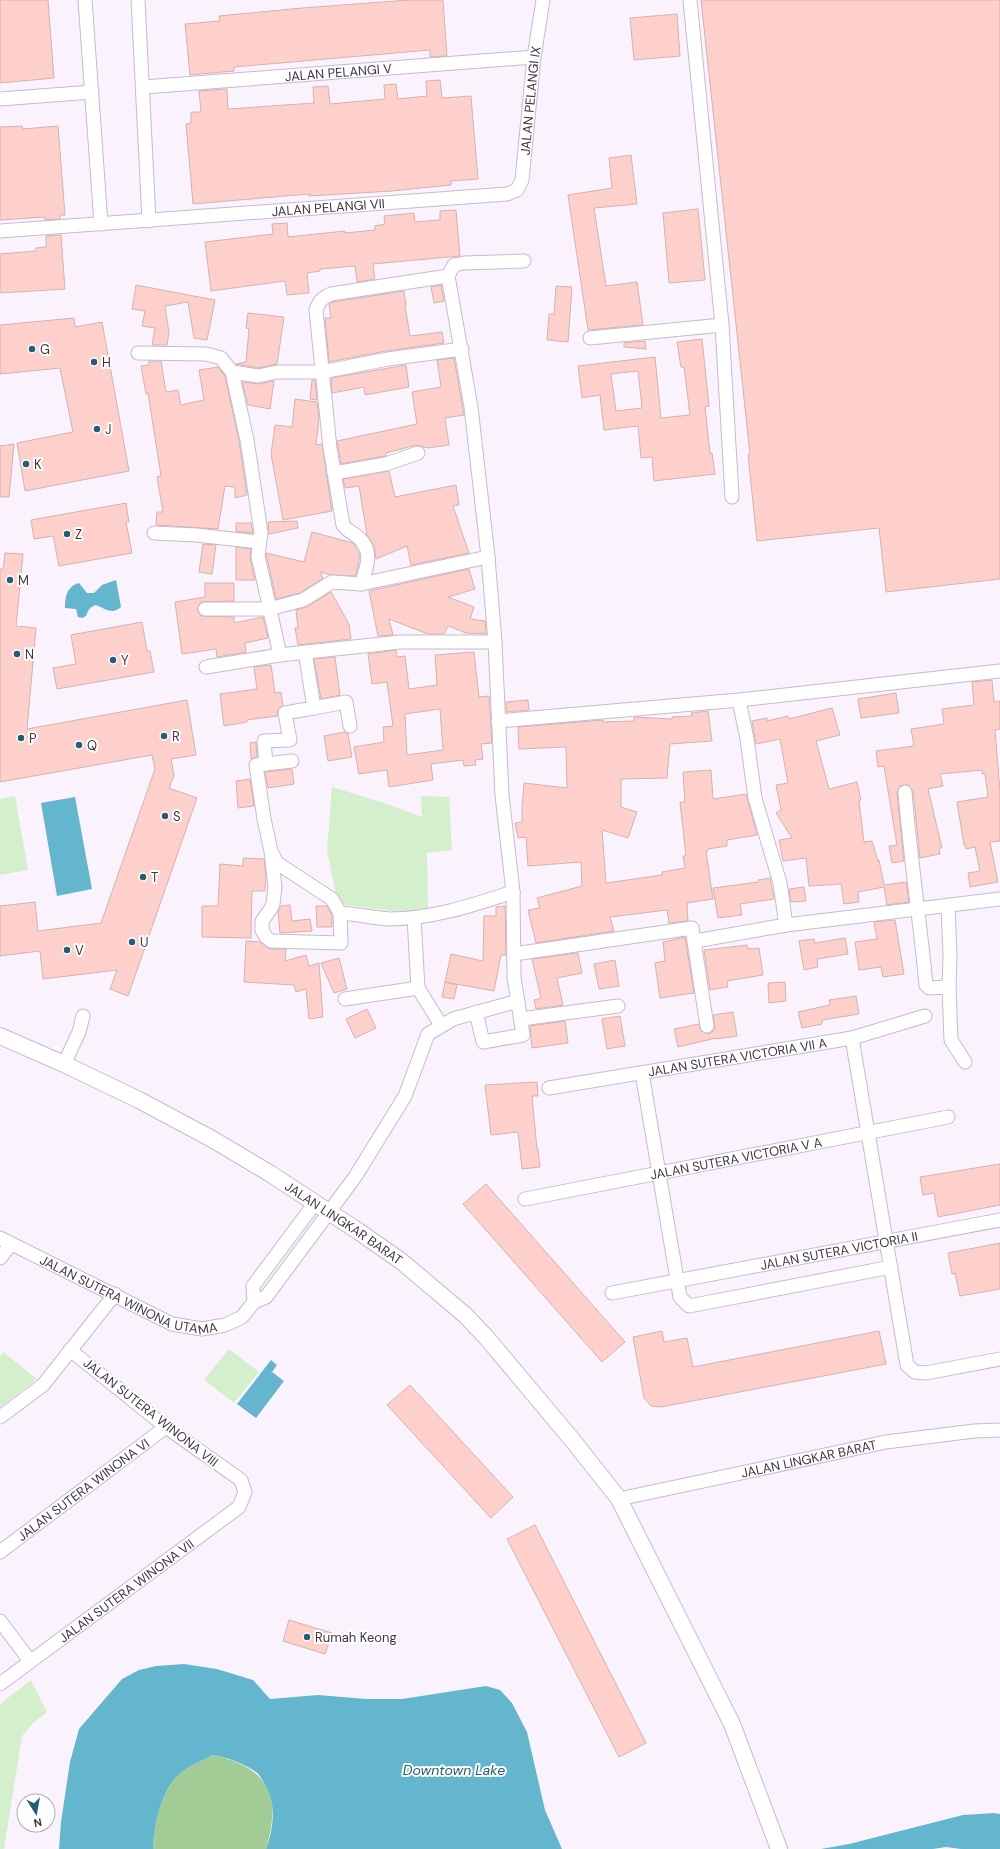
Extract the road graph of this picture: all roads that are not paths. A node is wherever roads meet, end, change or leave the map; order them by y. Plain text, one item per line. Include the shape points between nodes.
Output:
1 (85, 0) edge
2 (138, 0) edge
3 (542, 0) edge
4 (690, 0) edge
5 (534, 57) junction
6 (144, 88) junction
7 (92, 92) junction
8 (0, 99) edge
9 (507, 194) joint
10 (149, 221) junction
11 (101, 224) junction
12 (0, 231) edge
13 (524, 261) dead end
14 (448, 276) junction
15 (722, 325) junction
16 (590, 338) dead end
17 (462, 348) junction
18 (138, 353) dead end
19 (232, 372) junction
20 (322, 372) junction
21 (418, 452) dead end
22 (334, 473) junction
23 (732, 497) dead end
24 (154, 533) dead end
25 (259, 542) junction
26 (488, 557) junction
27 (361, 584) junction
28 (205, 609) dead end
29 (268, 609) junction
30 (495, 642) junction
31 (305, 652) junction
32 (280, 654) junction
33 (206, 667) dead end
34 (1000, 671) edge
35 (739, 700) junction
36 (314, 708) junction
37 (498, 721) junction
38 (350, 726) dead end
39 (292, 761) dead end
40 (266, 764) junction
41 (905, 792) dead end
42 (271, 851) junction
43 (513, 892) junction
44 (1000, 899) edge
45 (948, 905) junction
46 (919, 908) junction
47 (340, 913) junction
48 (414, 918) junction
49 (786, 925) junction
50 (695, 941) junction
51 (514, 954) junction
52 (418, 988) junction
53 (949, 988) junction
54 (345, 999) dead end
55 (518, 1001) junction
56 (618, 1006) dead end
57 (476, 1012) junction
58 (83, 1016) dead end
59 (925, 1016) dead end
60 (521, 1019) junction
61 (441, 1025) junction
62 (707, 1026) dead end
63 (0, 1036) edge
64 (852, 1038) junction
65 (965, 1062) dead end
66 (64, 1064) junction
67 (642, 1073) junction
68 (548, 1088) dead end
69 (948, 1117) dead end
70 (868, 1132) junction
71 (658, 1173) junction
72 (525, 1199) dead end
73 (315, 1203) junction
74 (329, 1211) junction
75 (1000, 1220) edge
76 (5, 1241) edge
77 (887, 1242) junction
78 (0, 1258) edge
79 (891, 1267) junction
80 (678, 1280) junction
81 (612, 1293) dead end
82 (115, 1294) junction
83 (254, 1302) junction
84 (70, 1350) junction
85 (1000, 1359) edge
86 (0, 1417) edge
87 (166, 1427) junction
88 (1000, 1430) edge
89 (244, 1492) joint
90 (619, 1499) junction
91 (0, 1552) edge
92 (0, 1621) edge
93 (30, 1661) junction
94 (0, 1684) edge
95 (780, 1849) edge

1 - 7 street
2 - 6 street
3 - 5 street, JALAN PELANGI IX
4 - 15 street
5 - 6 street, JALAN PELANGI V
5 - 9 street, JALAN PELANGI IX via 522,180 517,190
6 - 10 street
7 - 8 street
7 - 11 street
9 - 10 street, JALAN PELANGI VII
10 - 11 street, JALAN PELANGI VII
11 - 12 street, JALAN PELANGI VII
13 - 14 street via 464,263 454,265
14 - 17 street
14 - 20 street via 346,291 323,298 316,310
15 - 16 street
15 - 23 street
17 - 20 street
17 - 26 street via 472,407
18 - 19 street via 206,354 221,358
19 - 20 street via 258,376 277,372
19 - 25 street via 248,448 261,532
20 - 22 street
21 - 22 street via 386,464
22 - 27 street via 343,525 366,545 369,554
24 - 25 street
25 - 29 street via 258,556
26 - 27 street
26 - 30 street
27 - 29 street via 332,582 303,600
28 - 29 street
29 - 32 street
30 - 31 street via 400,642
30 - 37 street
31 - 32 street
31 - 36 street
32 - 33 street
34 - 35 street
35 - 37 street
35 - 49 street via 756,798 780,884
36 - 38 street via 346,702
36 - 40 street via 285,713 290,740 264,741
37 - 43 street via 502,795
39 - 40 street
40 - 42 street via 256,765
41 - 46 street via 910,851
42 - 47 street via 277,863 332,899
42 - 47 street via 275,896 270,910 262,921 262,930 266,937 271,941 341,943
43 - 48 street
43 - 51 street
44 - 45 street
45 - 46 street
45 - 53 street
46 - 49 street
46 - 53 street via 927,987
47 - 48 street via 389,919
48 - 52 street
49 - 50 street
50 - 51 street via 692,928
50 - 62 street
51 - 55 street
52 - 54 street
52 - 61 street
53 - 65 street via 951,1040
55 - 57 street
55 - 60 street
56 - 60 street
57 - 60 street via 483,1042 523,1035
57 - 61 street
58 - 66 street via 79,1032
59 - 64 street, JALAN SUTERA VICTORIA VII A
61 - 74 street, JALAN SUTERA WINONA UTAMA via 428,1034 405,1096 355,1177
63 - 66 street, JALAN LINGKAR BARAT
64 - 67 street, JALAN SUTERA VICTORIA VII A
64 - 70 street
66 - 73 street, JALAN LINGKAR BARAT via 212,1139
67 - 68 street, JALAN SUTERA VICTORIA VII A
67 - 71 street
69 - 70 street, JALAN SUTERA VICTORIA V A
70 - 71 street, JALAN SUTERA VICTORIA V A
70 - 77 street
71 - 72 street, JALAN SUTERA VICTORIA V A
71 - 80 street
73 - 74 street, JALAN LINGKAR BARAT
73 - 83 street via 253,1286
74 - 83 street, JALAN SUTERA WINONA UTAMA via 266,1297
74 - 90 street, JALAN LINGKAR BARAT via 401,1262 465,1315 570,1436
75 - 77 street, JALAN SUTERA VICTORIA II
76 - 78 street
76 - 82 street, JALAN SUTERA WINONA UTAMA
77 - 79 street
77 - 80 street, JALAN SUTERA VICTORIA II
79 - 80 street, JALAN SUTERA VICTORIA II via 690,1306 680,1297
79 - 85 street via 907,1365 915,1372 926,1373
80 - 81 street, JALAN SUTERA VICTORIA II
82 - 83 street, JALAN SUTERA WINONA UTAMA via 172,1324 202,1329 225,1325 242,1317
82 - 84 street
84 - 86 street via 43,1385
84 - 87 street, JALAN SUTERA WINONA VIII
87 - 89 street, JALAN SUTERA WINONA VIII via 241,1480
87 - 91 street, JALAN SUTERA WINONA VI
88 - 90 street, JALAN LINGKAR BARAT via 886,1442
89 - 93 street, JALAN SUTERA WINONA VII via 239,1507
90 - 95 street, JALAN LINGKAR BARAT via 732,1724
92 - 93 street
93 - 94 street, JALAN SUTERA WINONA VII

